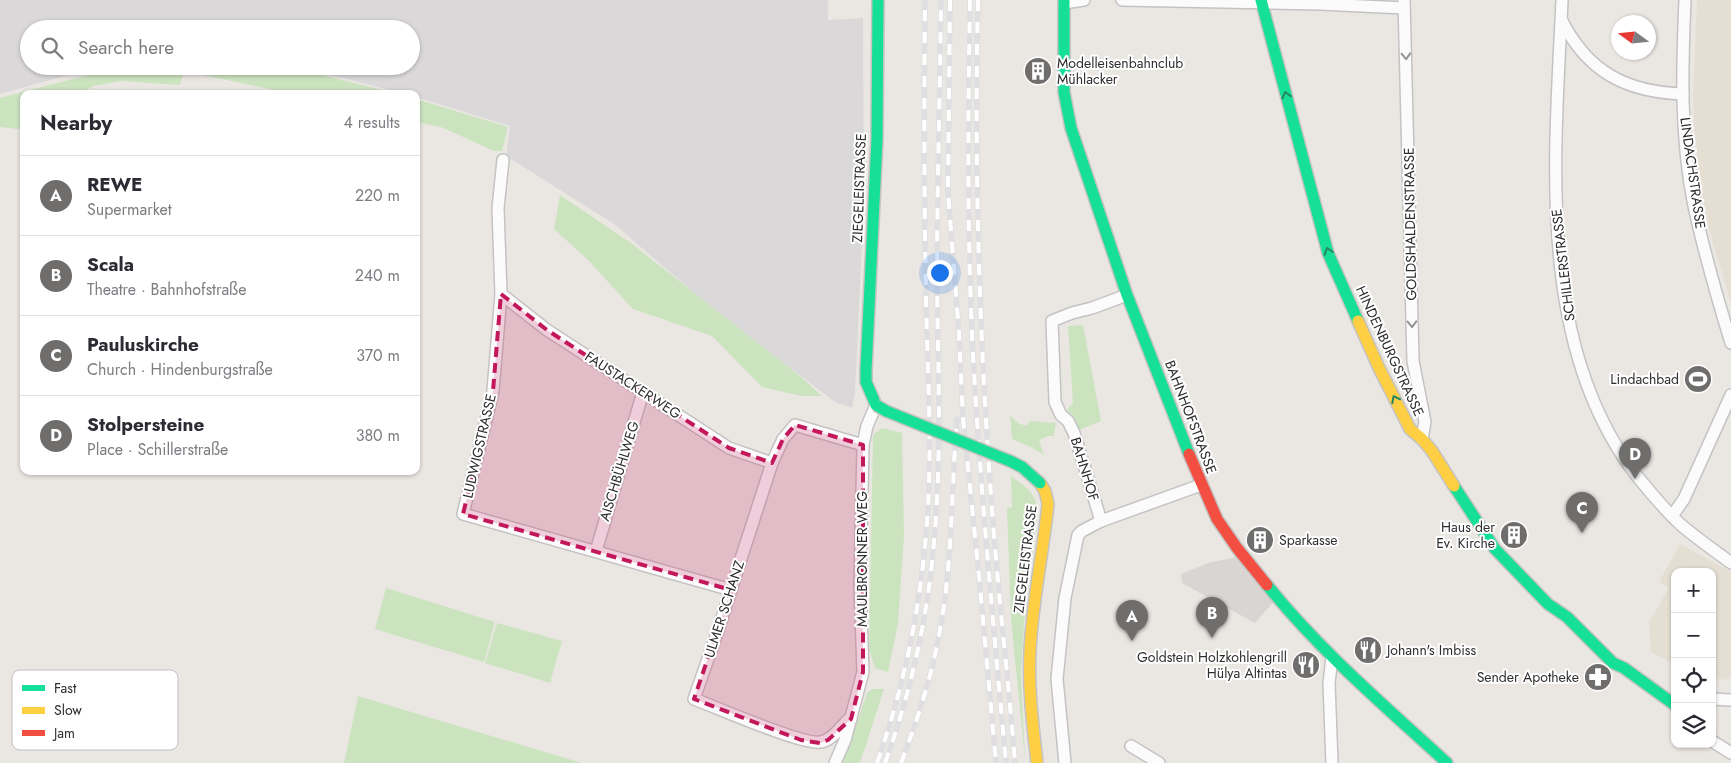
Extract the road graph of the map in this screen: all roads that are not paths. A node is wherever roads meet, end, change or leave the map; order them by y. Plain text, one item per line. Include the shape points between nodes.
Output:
1 (878, 0) edge
2 (1084, 0) edge
3 (1122, 0) edge
4 (1562, 0) edge
5 (1685, 0) edge
6 (1064, 2) edge
7 (1262, 2) edge
8 (1404, 4) edge
9 (1561, 20) junction
10 (1683, 94) junction
11 (503, 160) dead end
12 (501, 294) junction
13 (1127, 295) junction
14 (1731, 342) edge
15 (643, 392) junction
16 (1731, 394) edge
17 (876, 405) junction
18 (1422, 439) junction
19 (863, 445) junction
20 (772, 463) junction
21 (1201, 485) junction
22 (1672, 516) junction
23 (1101, 521) junction
24 (596, 551) junction
25 (1731, 563) edge
26 (731, 590) junction
27 (1332, 656) junction
28 (1716, 699) edge
29 (1731, 700) edge
30 (1674, 703) edge
31 (851, 719) junction
32 (1716, 744) edge
33 (1131, 746) dead end
34 (1731, 753) edge
35 (835, 763) edge
36 (1037, 763) edge
37 (1065, 763) edge
38 (1159, 763) edge
39 (1332, 763) edge
40 (1447, 763) edge

1 - 17 street, ZIEGELEISTRASSE via 874,220 866,370 866,382
2 - 6 street
3 - 7 street
4 - 9 street, SCHILLERSTRASSE
5 - 10 street, LINDACHSTRASSE
6 - 13 street, BAHNHOFSTRASSE via 1064,92 1070,128
7 - 8 street
18 -> 7 street, HINDENBURGSTRASSE via 1410,429 1379,368 1328,253
8 -> 18 street, GOLDSHALDENSTRASSE via 1413,361 1425,422
9 - 10 street via 1568,34 1597,68 1621,83 1652,92
9 - 22 street, SCHILLERSTRASSE via 1554,172 1556,229 1571,329 1583,372 1614,440 1637,475
10 - 14 street, LINDACHSTRASSE via 1694,204
11 - 12 street, LUDWIGSTRASSE via 498,208
12 - 15 street, FAUSTACKERWEG via 547,330
12 - 24 street, LUDWIGSTRASSE via 493,391 463,514
13 - 21 street, BAHNHOFSTRASSE
13 - 23 street, BAHNHOF via 1052,321 1055,402 1074,433
15 - 20 street, FAUSTACKERWEG via 729,448
15 - 24 street, AISCHBÜHLWEG
16 - 22 street via 1684,499
17 - 19 street
17 - 36 street, ZIEGELEISTRASSE, bridge via 1010,461 1031,475 1045,491 1047,520 1030,650
18 - 30 street, HINDENBURGSTRASSE via 1502,556 1612,663
19 - 20 street, ULMER SCHANZ via 795,425 783,439
19 - 31 street, MAULBRONNER WEG via 860,586 863,672
20 - 26 street, ULMER SCHANZ
21 - 23 street
21 - 27 street, BAHNHOFSTRASSE via 1217,519 1237,548 1283,605
22 - 25 street, SCHILLERSTRASSE
23 - 37 street via 1078,535 1065,598 1056,679
24 - 26 street, LUDWIGSTRASSE
26 - 31 street, ULMER SCHANZ via 694,699 800,740 820,743 828,740
27 - 39 street via 1328,683
27 - 40 street, BAHNHOFSTRASSE
28 - 29 street
31 - 35 street, MAULBRONNER WEG
32 - 34 street
33 - 38 street

